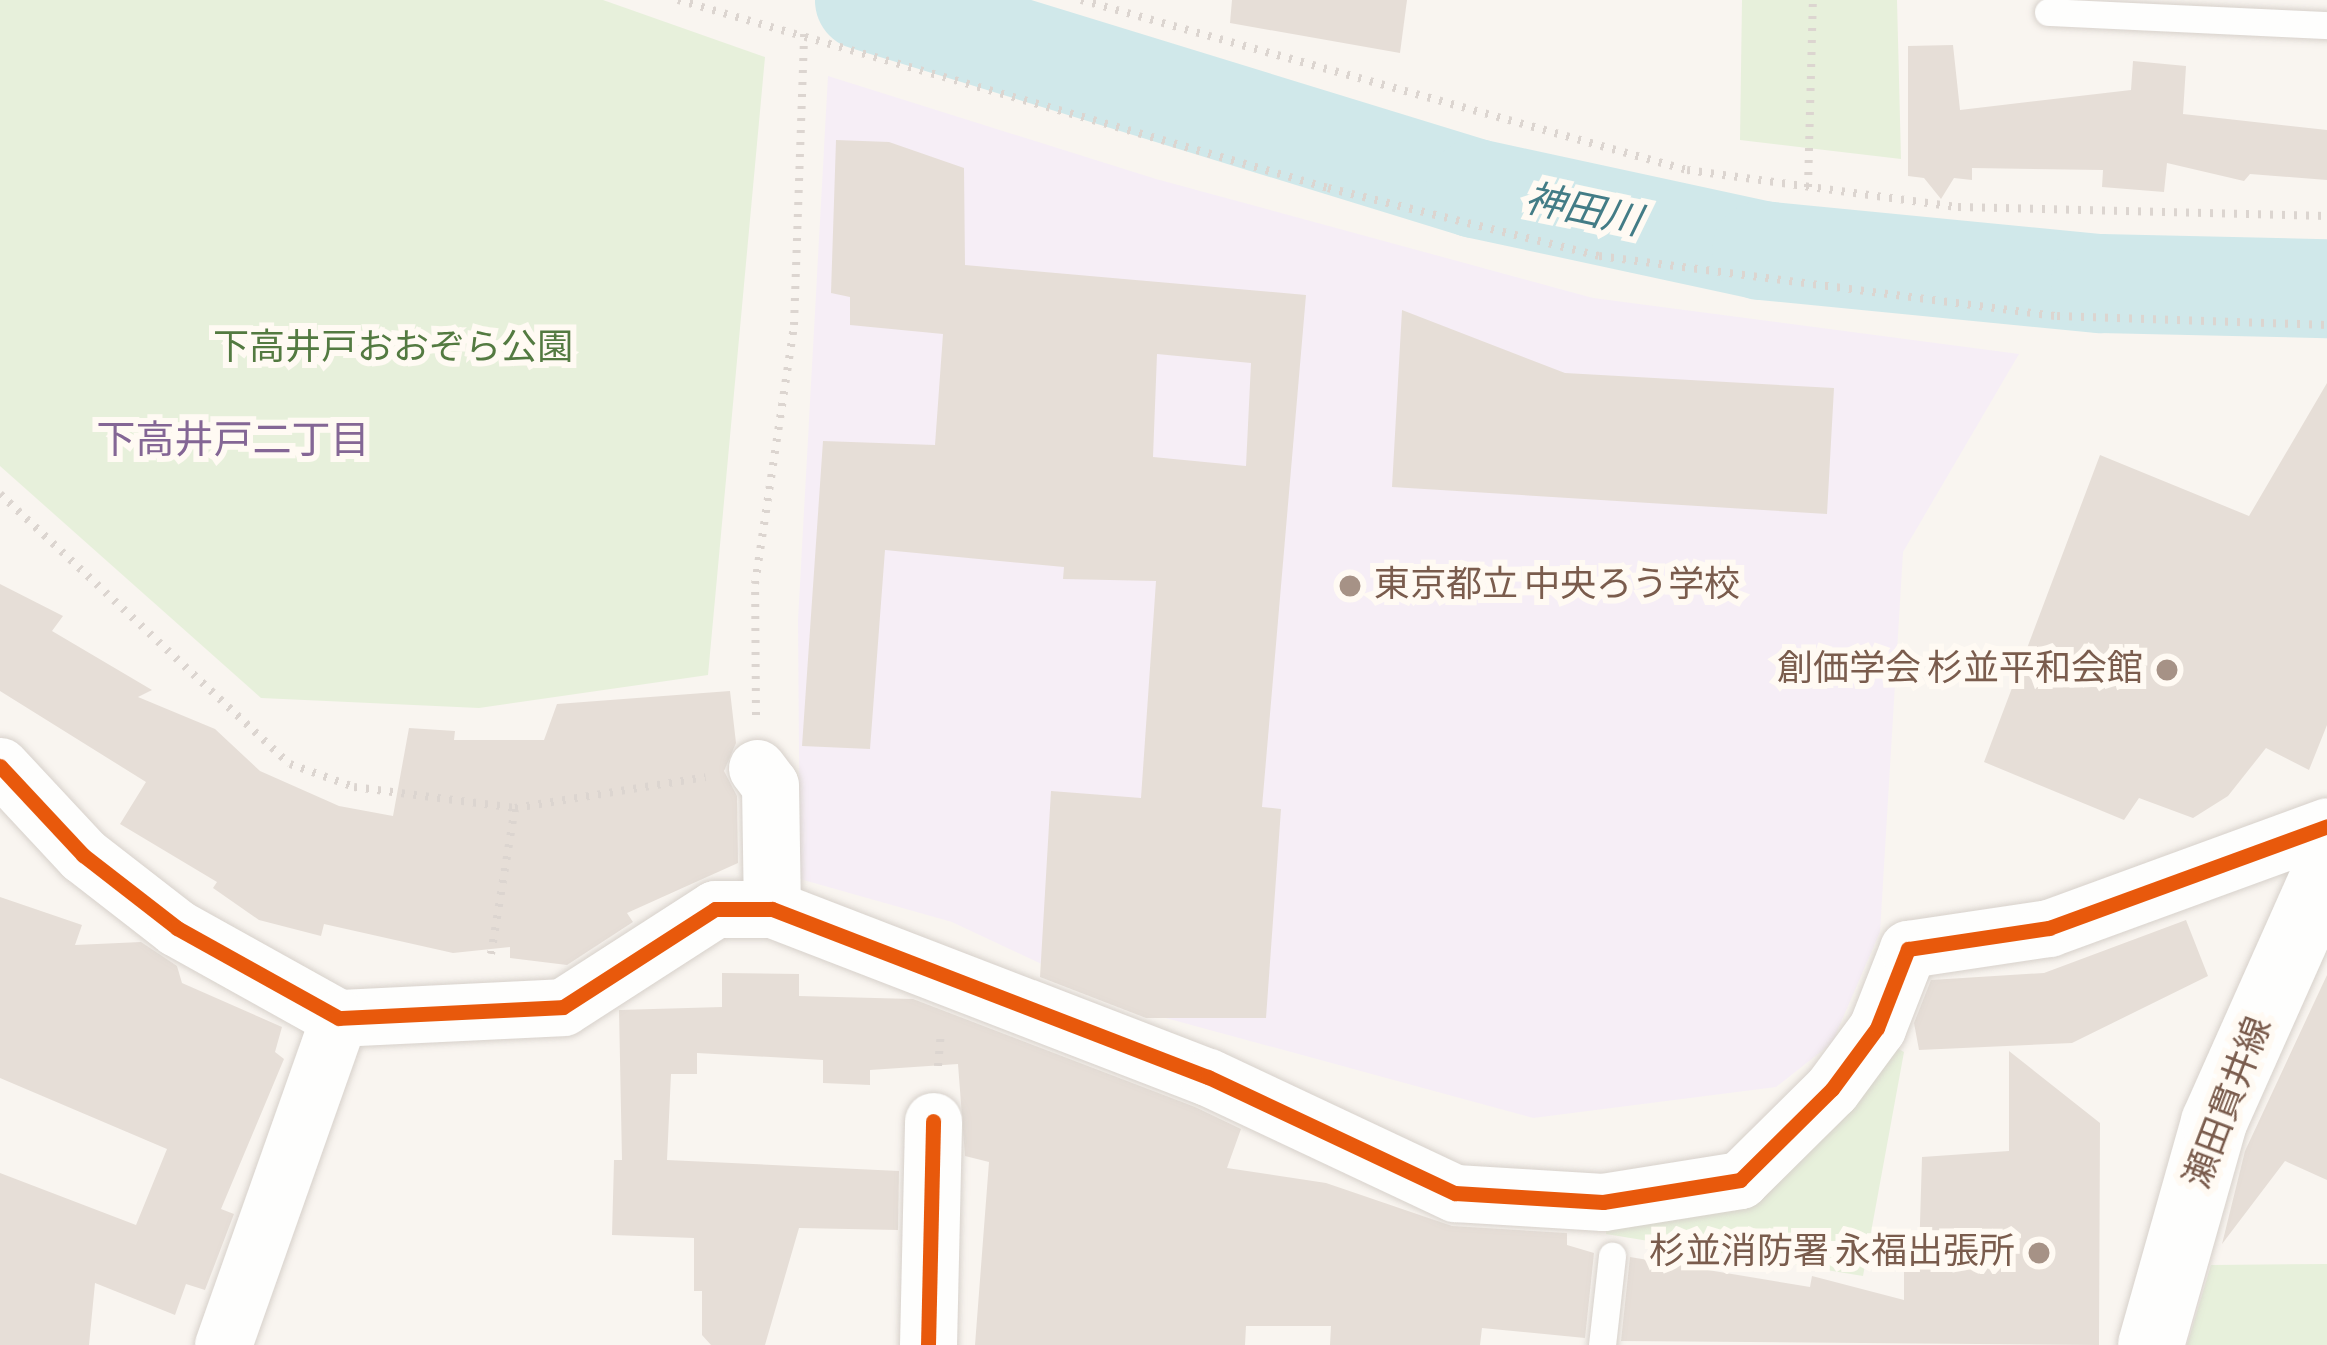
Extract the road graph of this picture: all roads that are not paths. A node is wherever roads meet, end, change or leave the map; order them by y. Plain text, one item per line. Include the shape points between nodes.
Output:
1 (2048, 12) dead end
2 (2327, 26) edge
3 (0, 766) edge
4 (757, 768) road end
5 (2327, 826) edge
6 (2327, 868) edge
7 (772, 909) junction
8 (339, 1018) junction
9 (932, 1121) road end
10 (1612, 1256) dead end
11 (223, 1345) edge
12 (928, 1345) edge
13 (1602, 1345) edge
14 (2151, 1345) edge

1 - 2 lane
3 - 8 street via 83,855 177,928
4 - 7 street via 770,785
5 - 7 street via 2049,928 1908,949 1854,1059 1740,1180 1604,1202 1455,1193 1208,1077
6 - 14 main road, 瀬田貫井線 via 2213,1122
7 - 8 street via 715,909 563,1007
8 - 11 street
9 - 12 street
10 - 13 lane

